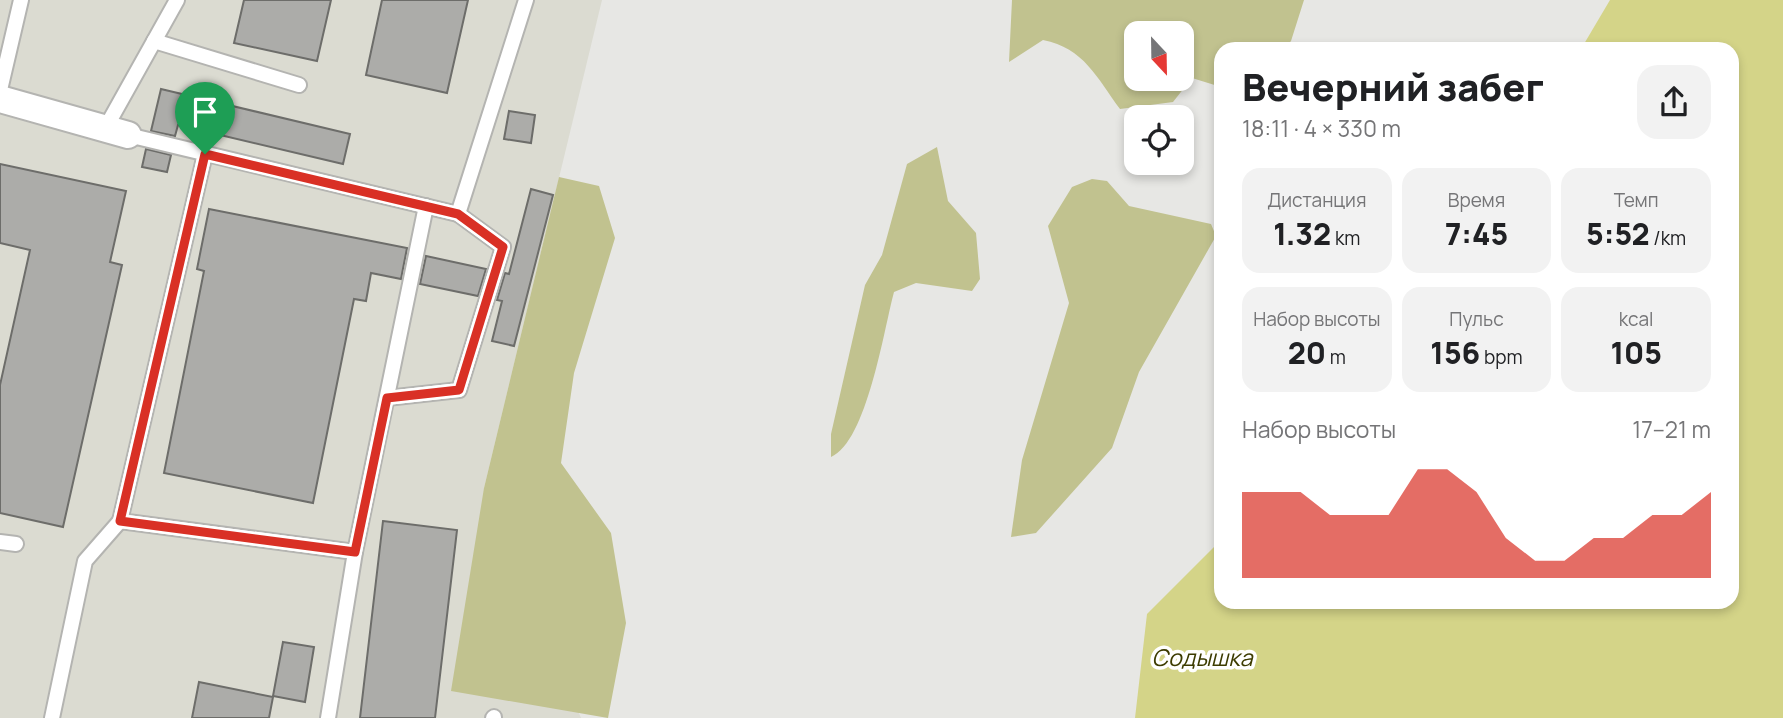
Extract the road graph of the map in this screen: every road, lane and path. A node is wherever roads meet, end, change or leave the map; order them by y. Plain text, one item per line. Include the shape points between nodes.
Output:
1 (21, 0) edge
2 (177, 0) edge
3 (526, 0) edge
4 (154, 41) junction
5 (299, 85) dead end
6 (0, 90) edge
7 (0, 99) edge
8 (116, 132) junction
9 (205, 154) junction
10 (426, 206) junction
11 (458, 214) junction
12 (387, 398) junction
13 (120, 521) junction
14 (0, 542) edge
15 (16, 544) dead end
16 (355, 552) junction
17 (52, 718) edge
18 (328, 718) edge

1 - 6 lane
2 - 4 lane
3 - 11 lane
4 - 5 lane
4 - 8 lane
7 - 8 street
8 - 9 lane
9 - 10 lane
9 - 13 lane
10 - 11 lane
10 - 12 lane
11 - 12 lane via 503,247 459,390
12 - 16 lane
13 - 16 lane
13 - 17 lane via 85,561
14 - 15 lane
16 - 18 lane

